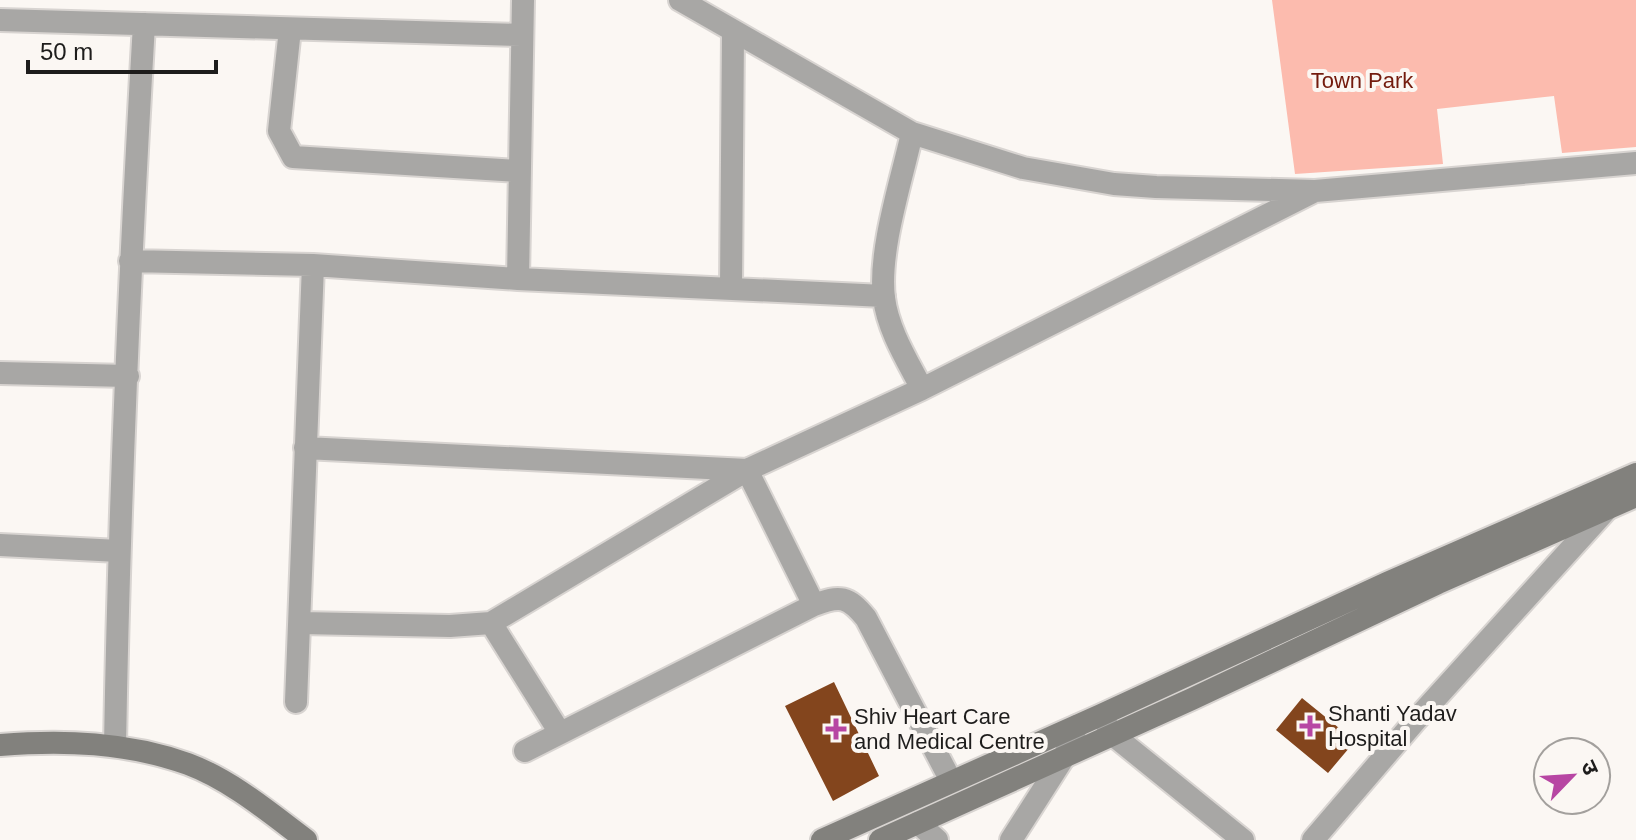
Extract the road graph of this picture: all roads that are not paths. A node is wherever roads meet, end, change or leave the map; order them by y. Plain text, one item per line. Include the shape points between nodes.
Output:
1 (523, 0) edge
2 (680, 0) edge
3 (0, 20) edge
4 (144, 24) junction
5 (290, 29) junction
6 (733, 32) junction
7 (521, 35) junction
8 (912, 133) junction
9 (1636, 163) edge
10 (519, 171) junction
11 (1315, 191) junction
12 (130, 261) junction
13 (313, 265) junction
14 (518, 279) junction
15 (731, 288) junction
16 (884, 296) junction
17 (0, 373) edge
18 (128, 376) junction
19 (922, 389) junction
20 (305, 448) junction
21 (747, 470) junction
22 (1636, 474) edge
23 (1636, 496) edge
24 (1606, 510) junction
25 (0, 545) edge
26 (119, 551) junction
27 (814, 605) junction
28 (301, 623) junction
29 (491, 623) junction
30 (296, 702) dead end
31 (1107, 725) junction
32 (1077, 726) junction
33 (560, 733) junction
34 (0, 745) edge
35 (115, 746) junction
36 (525, 751) dead end
37 (1064, 757) junction
38 (951, 781) junction
39 (918, 823) junction
40 (306, 840) edge
41 (822, 840) edge
42 (880, 840) edge
43 (937, 840) edge
44 (1011, 840) edge
45 (1243, 840) edge
46 (1313, 840) edge

1 - 7 street
2 - 6 street
3 - 4 street
4 - 5 street
4 - 12 street
5 - 7 street
5 - 10 street via 279,131 293,157
6 - 8 street
6 - 15 street
7 - 10 street
8 - 11 street via 1023,168 1114,184
8 - 16 street via 890,231
9 - 11 street
10 - 14 street
11 - 19 street
12 - 13 street
12 - 18 street
13 - 14 street
13 - 20 street
14 - 15 street
15 - 16 street
16 - 19 street via 893,331
17 - 18 street
18 - 26 street
19 - 21 street
20 - 21 street
20 - 28 street
21 - 27 street
21 - 29 street
22 - 31 main road via 1387,583
23 - 24 main road
24 - 31 main road
24 - 46 street
25 - 26 street
26 - 35 street
27 - 33 street
27 - 38 street via 846,599 866,618
28 - 29 street
28 - 30 street
29 - 33 street
31 - 32 main road
31 - 37 main road
31 - 45 street
32 - 37 street
32 - 38 main road
33 - 36 street
34 - 35 main road via 76,741
35 - 40 main road via 188,764
37 - 39 main road
37 - 44 street
38 - 41 main road
39 - 42 main road
39 - 43 street

